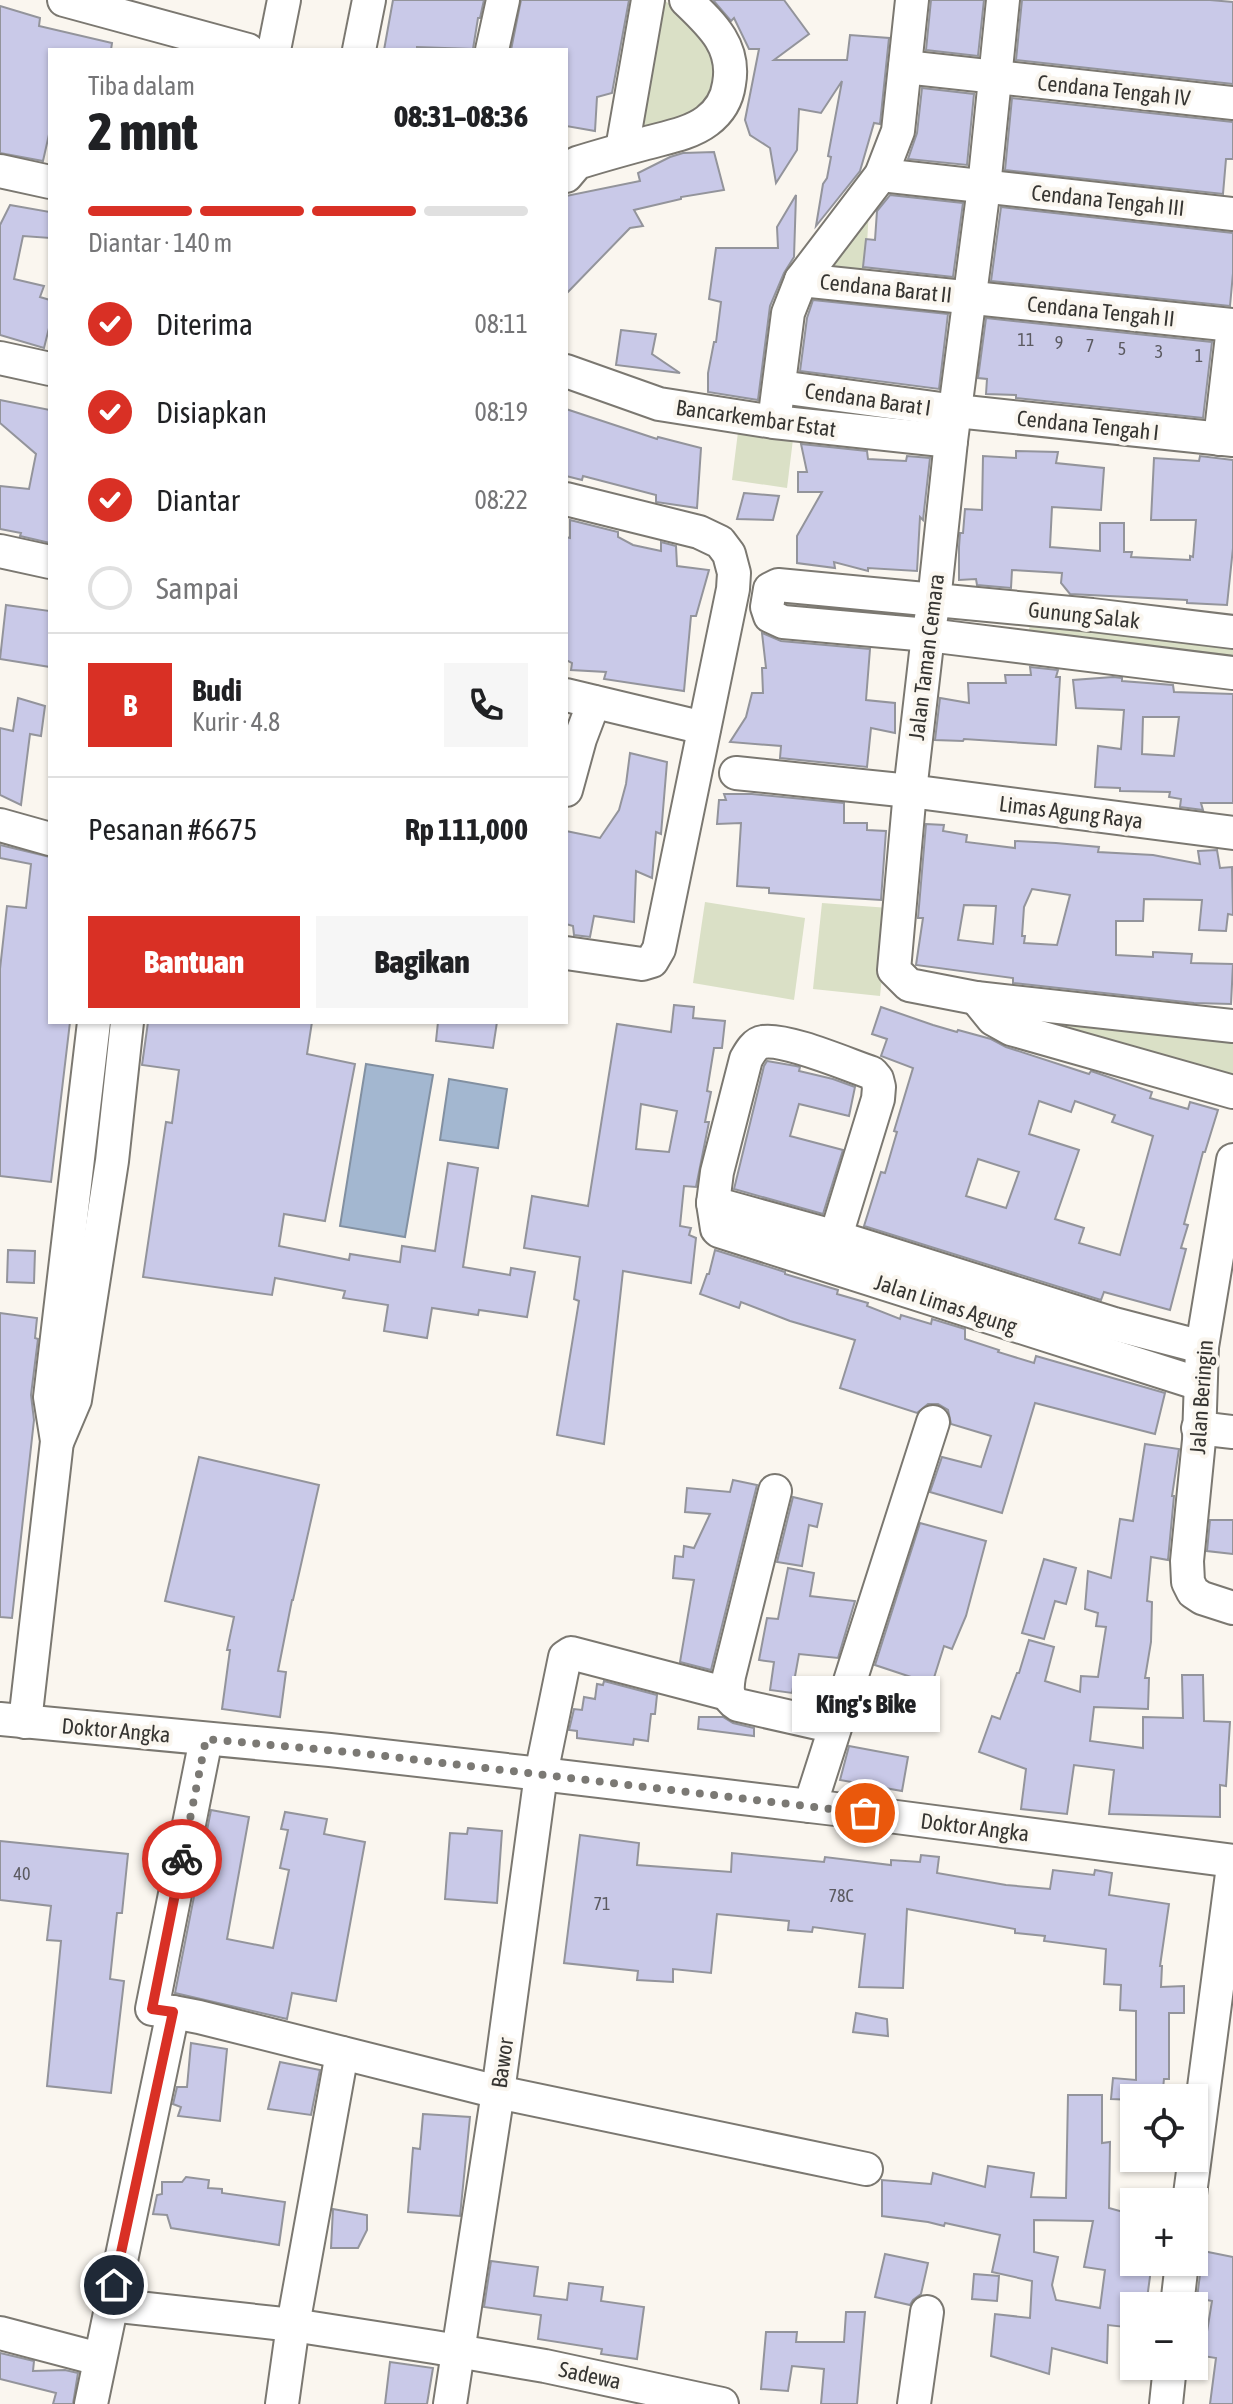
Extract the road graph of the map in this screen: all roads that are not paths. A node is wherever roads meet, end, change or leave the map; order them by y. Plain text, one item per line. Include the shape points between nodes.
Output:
1 (64, 0) edge
2 (284, 0) edge
3 (369, 0) edge
4 (503, 0) edge
5 (648, 0) edge
6 (686, 0) edge
7 (912, 0) edge
8 (1003, 0) edge
9 (241, 48) edge
10 (274, 48) edge
11 (359, 48) edge
12 (492, 48) edge
13 (905, 67) junction
14 (995, 78) junction
15 (1233, 103) edge
16 (622, 149) junction
17 (570, 167) edge
18 (0, 171) edge
19 (881, 175) junction
20 (48, 182) edge
21 (984, 187) junction
22 (1233, 214) edge
23 (801, 280) junction
24 (970, 297) junction
25 (1233, 326) edge
26 (0, 358) edge
27 (48, 369) edge
28 (568, 372) edge
29 (780, 387) junction
30 (774, 422) junction
31 (953, 426) junction
32 (1226, 440) edge
33 (568, 499) edge
34 (0, 551) edge
35 (48, 562) edge
36 (934, 601) junction
37 (1233, 632) edge
38 (928, 635) junction
39 (1233, 673) edge
40 (580, 698) edge
41 (704, 728) junction
42 (736, 773) dead end
43 (568, 783) edge
44 (910, 791) junction
45 (0, 825) edge
46 (1233, 833) edge
47 (48, 838) edge
48 (568, 953) edge
49 (976, 998) junction
50 (94, 1024) edge
51 (127, 1024) edge
52 (1233, 1026) edge
53 (120, 1073) junction
54 (88, 1074) junction
55 (1233, 1092) edge
56 (78, 1157) junction
57 (1233, 1160) edge
58 (112, 1161) junction
59 (832, 1251) junction
60 (966, 1295) junction
61 (1114, 1324) junction
62 (1202, 1347) junction
63 (1103, 1354) junction
64 (1200, 1384) junction
65 (933, 1422) dead end
66 (1198, 1428) junction
67 (1233, 1432) edge
68 (57, 1441) junction
69 (775, 1491) dead end
70 (1233, 1608) edge
71 (728, 1694) junction
72 (13, 1720) edge
73 (835, 1727) junction
74 (206, 1739) junction
75 (541, 1774) junction
76 (810, 1806) junction
77 (1233, 1863) edge
78 (173, 2012) junction
79 (342, 2053) junction
80 (498, 2092) junction
81 (866, 2169) dead end
82 (1191, 2188) edge
83 (110, 2305) junction
84 (927, 2312) dead end
85 (293, 2325) junction
86 (0, 2333) edge
87 (457, 2352) junction
88 (99, 2359) junction
89 (1169, 2380) edge
90 (91, 2404) edge
91 (282, 2404) edge
92 (450, 2404) edge
93 (722, 2404) edge
94 (914, 2404) edge
95 (1166, 2404) edge

1 - 9 street
2 - 10 street
3 - 11 street
4 - 12 street
5 - 16 street
6 - 16 street via 728,50 728,90 719,110 705,122
7 - 13 street
8 - 14 street, Jalan Taman Cemara
13 - 14 street, Cendana Tengah IV
13 - 19 street via 898,131
14 - 15 street, Cendana Tengah IV
14 - 21 street, Jalan Taman Cemara
16 - 17 street
18 - 20 street
19 - 21 street, Cendana Tengah III
19 - 23 street
21 - 22 street, Cendana Tengah III
21 - 24 street, Jalan Taman Cemara
23 - 24 street, Cendana Barat II
23 - 29 street via 788,313
24 - 25 street, Cendana Tengah II
24 - 31 street, Jalan Taman Cemara
25 - 32 street
26 - 27 street
28 - 30 street, Bancarkembar Estat via 659,404
29 - 30 street
29 - 31 street, Cendana Barat I
30 - 31 street, Bancarkembar Estat
31 - 32 street, Cendana Tengah I
31 - 36 street, Jalan Taman Cemara
33 - 41 street via 699,532 720,542 729,554 733,589
34 - 35 street
36 - 37 street, Gunung Salak
36 - 38 street, Jalan Taman Cemara
36 - 38 street, Gunung Salak via 778,585 770,589 768,599 770,616 783,622
38 - 39 street
38 - 44 street, Jalan Taman Cemara
40 - 41 street
40 - 43 street via 580,739
41 - 48 street via 659,949 652,961
42 - 44 street, Limas Agung Raya
44 - 46 street, Limas Agung Raya
44 - 49 street, Jalan Taman Cemara via 894,970 909,985
45 - 47 street
49 - 52 street, Jalan Taman Cemara
49 - 55 street via 993,1019 1011,1029
50 - 54 street
51 - 53 street
53 - 54 street
53 - 58 street
54 - 56 street
56 - 58 street
56 - 68 street via 50,1397
57 - 62 street, Jalan Beringin
58 - 68 street via 75,1400
59 - 59 street, Jalan Limas Agung via 878,1099 877,1079 786,1044 763,1042 746,1059 717,1172 717,1229
59 - 60 street, Jalan Limas Agung
60 - 61 street, Jalan Limas Agung
60 - 63 street, Jalan Limas Agung
61 - 62 street, Jalan Limas Agung
61 - 63 street
62 - 64 street, Jalan Beringin
63 - 64 street, Jalan Limas Agung
64 - 66 street, Jalan Beringin
65 - 73 street
66 - 67 street
66 - 70 street, Jalan Beringin via 1188,1582 1202,1598
68 - 72 street
69 - 71 street
71 - 73 street via 738,1705
71 - 75 street, Bawor via 571,1653
72 - 74 street, Doktor Angka
73 - 76 street
74 - 75 street, Doktor Angka
74 - 78 street via 152,2009
75 - 76 street, Doktor Angka
75 - 80 street, Bawor
76 - 77 street, Doktor Angka
77 - 82 street
78 - 79 street
78 - 83 street
79 - 80 street
79 - 85 street
80 - 81 street
80 - 87 street, Bawor
83 - 85 street, Sadewa
83 - 88 street
84 - 94 street
85 - 87 street, Sadewa
85 - 91 street
86 - 88 street
87 - 92 street, Bawor
87 - 93 street, Sadewa
88 - 90 street
89 - 95 street

